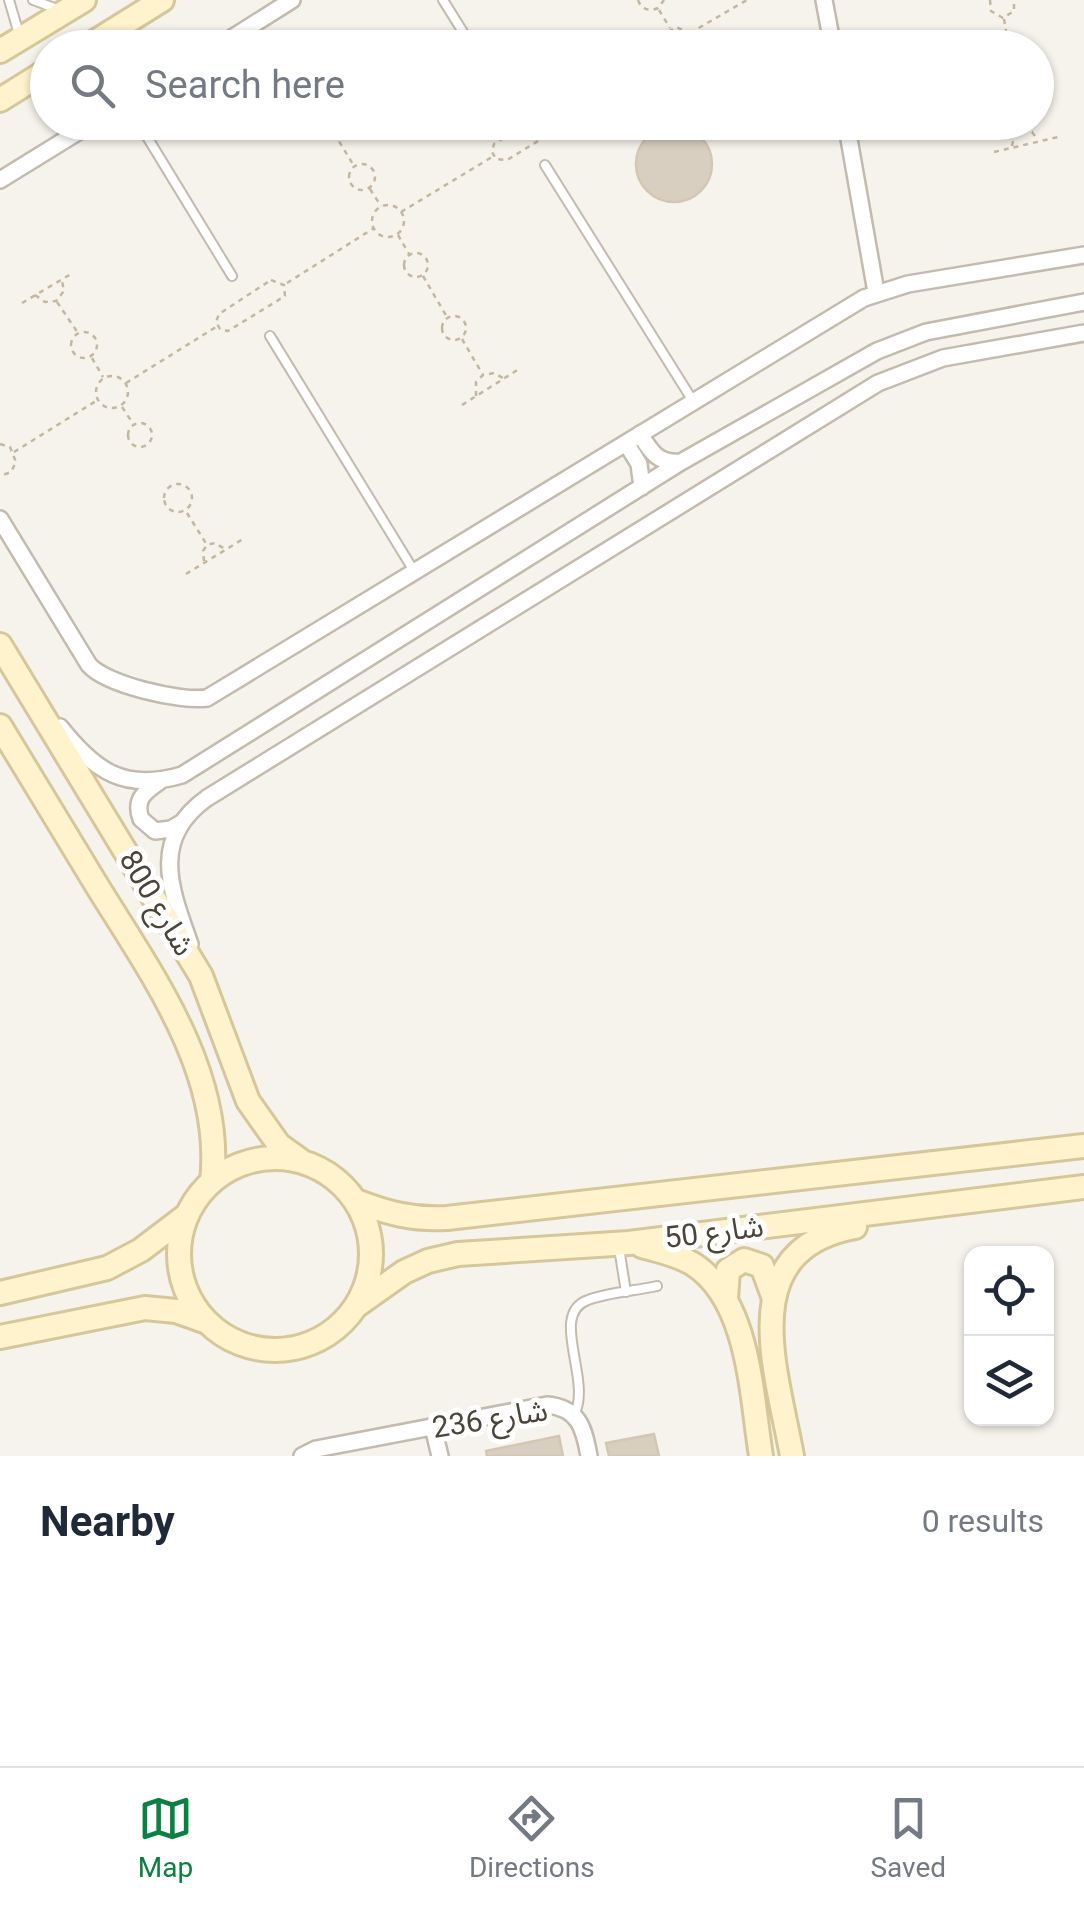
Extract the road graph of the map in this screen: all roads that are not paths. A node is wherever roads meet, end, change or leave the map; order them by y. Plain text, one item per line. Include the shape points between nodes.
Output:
1 (9, 0) edge
2 (34, 0) edge
3 (162, 0) edge
4 (292, 0) edge
5 (443, 0) edge
6 (824, 0) edge
7 (75, 5) edge
8 (34, 30) edge
9 (114, 30) edge
10 (244, 30) edge
11 (462, 30) edge
12 (830, 30) edge
13 (10, 45) edge
14 (30, 81) edge
15 (0, 100) edge
16 (65, 140) edge
17 (149, 140) edge
18 (849, 140) edge
19 (545, 165) dead end
20 (0, 180) edge
21 (1084, 254) edge
22 (232, 276) dead end
23 (876, 292) junction
24 (1084, 302) edge
25 (1084, 334) edge
26 (270, 336) dead end
27 (693, 401) junction
28 (633, 438) junction
29 (681, 462) junction
30 (642, 487) junction
31 (0, 519) edge
32 (415, 572) junction
33 (0, 645) edge
34 (20, 678) junction
35 (0, 726) edge
36 (163, 780) junction
37 (180, 823) junction
38 (202, 976) junction
39 (1084, 1146) edge
40 (302, 1162) junction
41 (212, 1182) junction
42 (1084, 1187) edge
43 (356, 1201) junction
44 (940, 1203) junction
45 (187, 1215) junction
46 (623, 1243) junction
47 (657, 1286) dead end
48 (626, 1292) junction
49 (0, 1293) edge
50 (772, 1296) junction
51 (726, 1298) junction
52 (356, 1306) junction
53 (207, 1322) junction
54 (0, 1336) edge
55 (574, 1414) junction
56 (434, 1426) junction
57 (302, 1456) edge
58 (440, 1456) edge
59 (589, 1456) edge
60 (761, 1456) edge
61 (792, 1456) edge

1 - 13 lane
2 - 7 lane via 47,7
3 - 9 main road
4 - 10 street
5 - 11 lane
6 - 12 street
7 - 8 main road
14 - 15 main road
16 - 20 street
17 - 22 lane
18 - 23 street
19 - 27 lane
21 - 23 street
23 - 27 street
24 - 29 street via 903,340
25 - 37 street via 943,358 878,382 207,798
26 - 32 lane
27 - 28 street
28 - 29 street via 668,463
28 - 30 street
28 - 32 street
29 - 30 street
30 - 36 street via 199,765
31 - 32 street via 98,674 194,699 214,695
33 - 34 main road, شارع 800
34 - 36 street via 78,749 106,772
34 - 38 main road, شارع 800
35 - 41 main road, شارع 800 via 156,981 186,1044 207,1098
36 - 37 street via 142,795 140,819 155,831
37 - 38 street via 169,884
38 - 40 main road, شارع 800 via 248,1100 280,1145
39 - 43 main road, شارع 50 via 447,1218 416,1220
40 - 41 main road via 254,1160
40 - 43 main road
41 - 45 main road
42 - 44 main road, شارع 50
43 - 52 main road via 371,1262
44 - 46 main road, شارع 50
44 - 50 main road via 820,1236 782,1274
45 - 49 main road via 107,1268
45 - 53 main road via 179,1247 182,1280
46 - 48 lane
46 - 51 main road via 683,1259
46 - 52 main road, شارع 50 via 443,1258 404,1272
47 - 48 lane
48 - 55 lane via 588,1300 573,1312 581,1391
50 - 51 main road via 762,1266 744,1260 728,1270
50 - 61 main road via 770,1334
51 - 60 main road via 742,1343
52 - 53 main road via 325,1336 285,1350 243,1345
53 - 54 main road via 145,1308
55 - 56 street, شارع 236 via 547,1405
55 - 59 street, شارع 236
56 - 57 street, شارع 236
56 - 58 street

